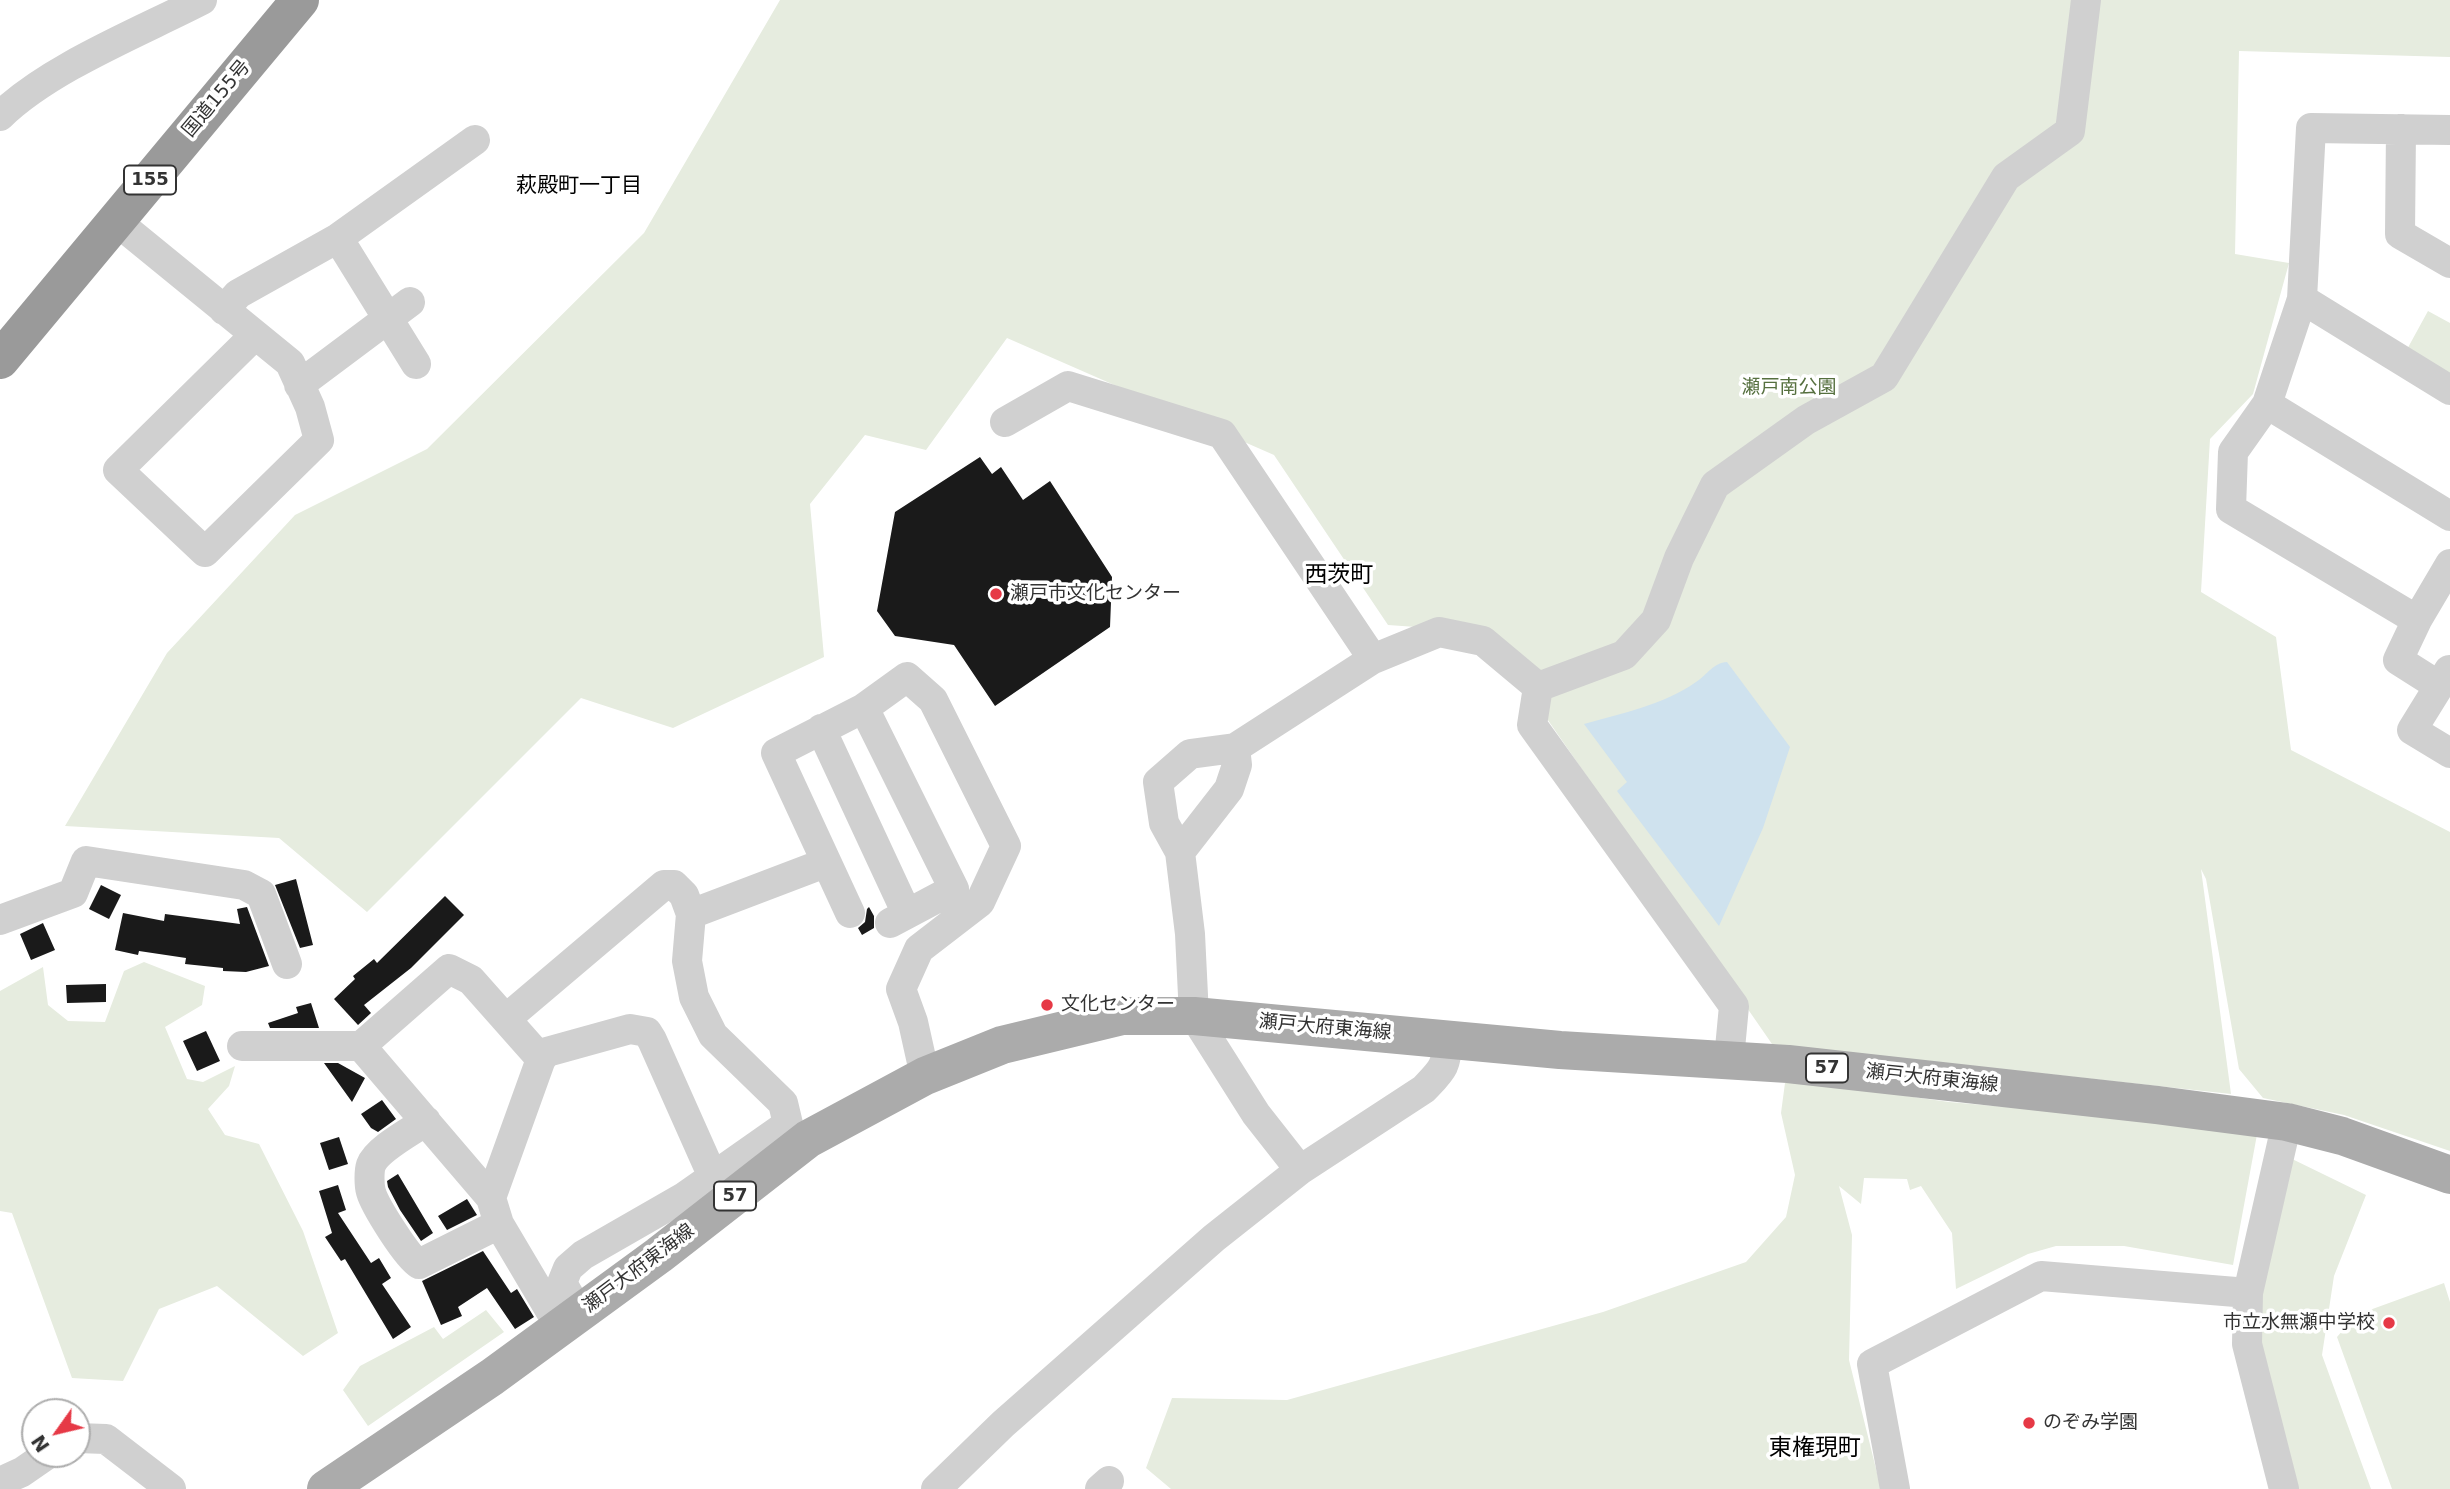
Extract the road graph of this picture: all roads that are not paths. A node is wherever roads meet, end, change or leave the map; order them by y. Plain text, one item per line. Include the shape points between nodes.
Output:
1 (202, 0) edge
2 (300, 0) edge
3 (2086, 0) edge
4 (0, 116) edge
5 (2401, 129) junction
6 (2450, 130) edge
7 (475, 139) dead end
8 (116, 221) junction
9 (338, 238) junction
10 (2450, 263) edge
11 (2302, 299) junction
12 (225, 310) junction
13 (399, 310) junction
14 (255, 335) junction
15 (0, 360) edge
16 (416, 364) dead end
17 (299, 385) junction
18 (2450, 390) edge
19 (2267, 404) junction
20 (1005, 422) dead end
21 (2450, 516) edge
22 (2450, 564) edge
23 (2417, 620) junction
24 (1373, 659) junction
25 (2445, 677) edge
26 (1538, 687) junction
27 (864, 708) junction
28 (821, 729) junction
29 (1235, 748) junction
30 (2450, 753) edge
31 (1181, 852) junction
32 (825, 863) junction
33 (850, 913) dead end
34 (691, 914) junction
35 (0, 920) edge
36 (287, 964) dead end
37 (1194, 1016) junction
38 (507, 1018) junction
39 (1447, 1040) junction
40 (242, 1045) dead end
41 (361, 1045) junction
42 (541, 1059) junction
43 (1729, 1059) junction
44 (925, 1076) junction
45 (426, 1121) junction
46 (2287, 1122) junction
47 (1300, 1170) junction
48 (2450, 1175) edge
49 (713, 1177) junction
50 (495, 1211) junction
51 (2248, 1293) junction
52 (570, 1320) junction
53 (91, 1437) edge
54 (28, 1468) edge
55 (0, 1482) edge
56 (171, 1489) edge
57 (326, 1489) edge
58 (936, 1489) edge
59 (1895, 1489) edge
60 (2284, 1489) edge

1 - 4 street via 33,88
2 - 8 highway, 国道155号 / 155
3 - 26 street via 2070,131 2006,177 1884,377 1806,421 1715,485 1679,558 1656,620 1624,655
5 - 6 street
5 - 10 street via 2399,234
5 - 11 street via 2311,128
7 - 9 street
8 - 12 street
8 - 15 highway, 国道155号 / 155
9 - 12 street via 238,294
9 - 13 street
11 - 18 street
11 - 19 street
12 - 14 street
13 - 16 street
13 - 17 street
14 - 17 street via 290,363
14 - 17 street via 118,470 205,552 319,440
19 - 21 street
19 - 23 street via 2232,452 2231,509
20 - 24 street via 1068,386 1222,434
22 - 23 street
23 - 25 street via 2398,660
24 - 26 street via 1439,632 1483,640
24 - 29 street
25 - 30 street via 2412,730
26 - 43 street via 1532,725 1734,1006
27 - 28 street
27 - 28 street via 954,889 898,918
27 - 44 street via 907,677 933,700 1006,846 980,902 919,949 901,989
28 - 32 street via 776,753
29 - 31 street via 1237,765 1229,789
29 - 31 street via 1190,754 1157,782 1164,823
31 - 37 street
32 - 33 street
32 - 34 street
34 - 38 street via 684,895 674,885 664,885
34 - 49 street via 687,961 694,997 713,1035 783,1103 788,1124
35 - 36 street via 74,893 86,861 244,885 261,894
37 - 39 main road, 瀬戸大府東海線 / 57
37 - 44 main road, 瀬戸大府東海線 / 57 via 1122,1016 1002,1045
37 - 47 street via 1256,1114
38 - 41 street via 471,980 449,969
38 - 42 street
39 - 43 main road, 瀬戸大府東海線 / 57
39 - 47 street via 1447,1059 1424,1089
40 - 41 street
41 - 45 street
42 - 49 street via 547,1052 629,1029 647,1032
42 - 50 street
43 - 46 main road, 瀬戸大府東海線 / 57
44 - 52 main road, 瀬戸大府東海線 / 57 via 808,1139
45 - 50 street
45 - 50 street via 376,1156 370,1167 371,1192 413,1261 419,1264
46 - 48 main road, 瀬戸大府東海線 / 57 via 2342,1136
46 - 51 street
47 - 58 street via 1214,1238
49 - 52 street via 568,1268 562,1283
50 - 52 street
51 - 59 street via 2041,1276 1872,1364
51 - 60 street via 2246,1344
52 - 57 main road, 瀬戸大府東海線 / 57
53 - 56 street via 106,1438
54 - 55 street

